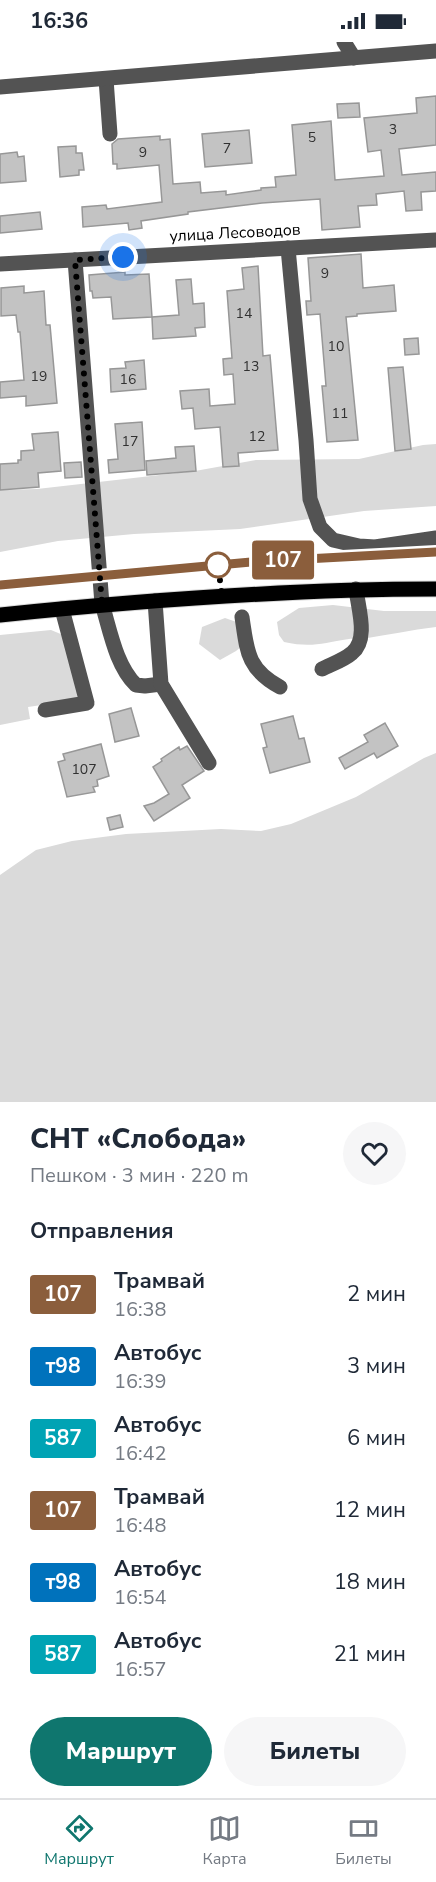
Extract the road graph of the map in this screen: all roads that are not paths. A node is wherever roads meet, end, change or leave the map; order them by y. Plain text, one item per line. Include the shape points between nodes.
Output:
1 (344, 42) edge
2 (436, 51) edge
3 (354, 58) junction
4 (106, 79) junction
5 (0, 87) edge
6 (110, 134) dead end
7 (436, 240) edge
8 (288, 249) junction
9 (75, 260) junction
10 (0, 264) edge
11 (436, 538) edge
12 (356, 589) junction
13 (436, 589) edge
14 (155, 601) junction
15 (102, 604) junction
16 (62, 609) junction
17 (0, 615) edge
18 (242, 616) dead end
19 (322, 669) dead end
20 (161, 684) junction
21 (280, 687) dead end
22 (45, 710) dead end
23 (209, 763) dead end

1 - 3 street
2 - 3 street
3 - 4 street
4 - 5 street
4 - 6 street
7 - 8 street, улица Лесоводов
8 - 9 street, улица Лесоводов
8 - 11 street via 310,499 320,527 333,540 359,546
9 - 10 street, улица Лесоводов
9 - 15 street
12 - 13 main road
12 - 14 main road
12 - 19 street via 359,645 345,658
14 - 15 main road
14 - 20 street
15 - 16 main road
15 - 20 street via 127,674 136,685
16 - 17 main road
16 - 22 street via 87,703
18 - 21 street via 247,651 257,671
20 - 23 street

